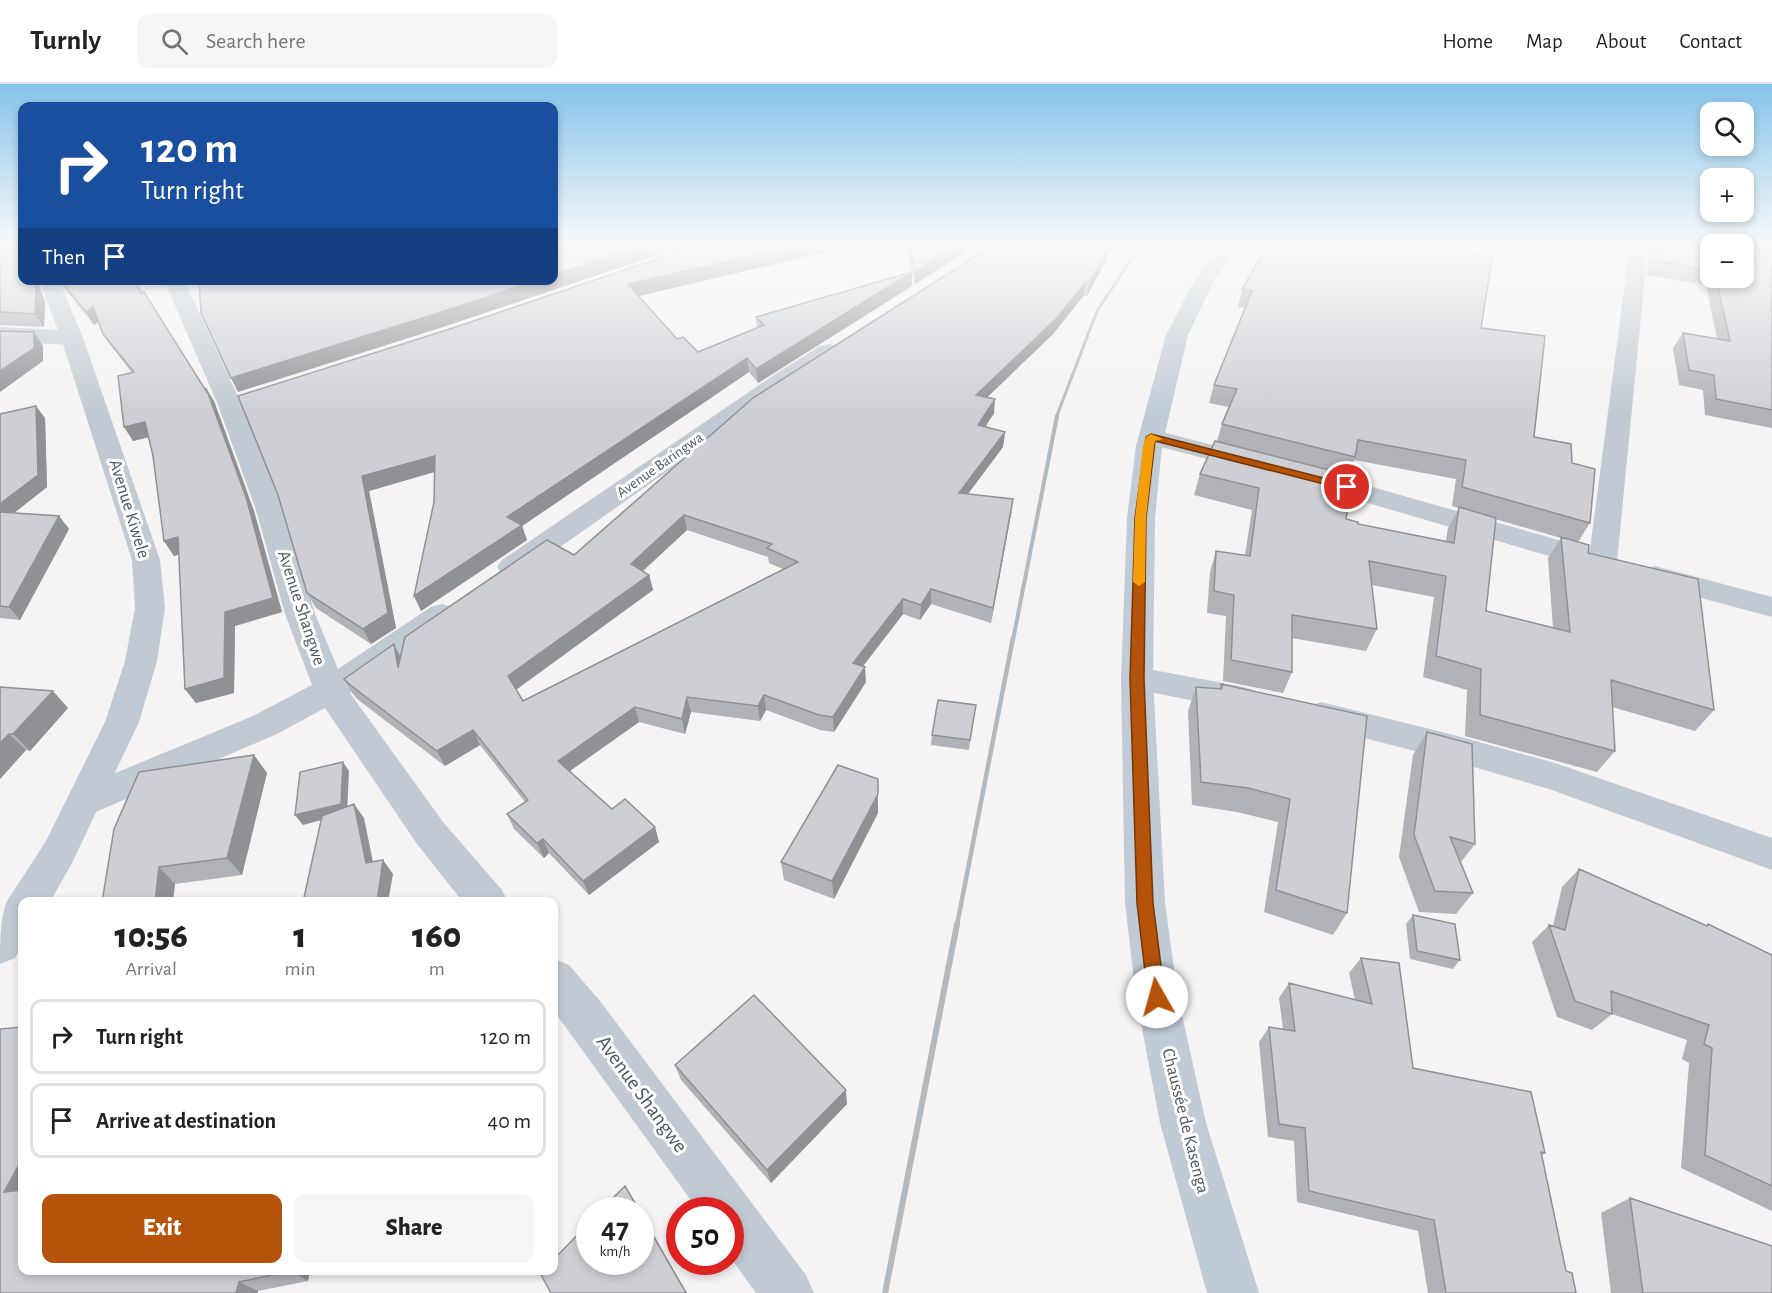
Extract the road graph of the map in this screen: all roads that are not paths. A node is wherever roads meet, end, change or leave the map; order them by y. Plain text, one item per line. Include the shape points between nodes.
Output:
1 (57, 301) edge
2 (186, 301) edge
3 (1194, 301) edge
4 (1636, 301) edge
5 (0, 334) edge
6 (26, 336) junction
7 (72, 338) junction
8 (848, 338) edge
9 (0, 352) edge
10 (1151, 437) junction
11 (1621, 567) junction
12 (495, 578) edge
13 (465, 598) edge
14 (1772, 607) edge
15 (1137, 679) junction
16 (330, 690) junction
17 (85, 801) junction
18 (1772, 854) edge
19 (31, 897) edge
20 (484, 897) edge
21 (18, 916) edge
22 (0, 945) edge
23 (558, 984) edge
24 (718, 1197) edge
25 (744, 1234) edge
26 (788, 1293) edge
27 (1233, 1293) edge

1 - 7 street, Avenue Kiwele
2 - 16 street, Avenue Shangwe via 241,401 300,614
3 - 10 main road, Chaussée de Kasenga via 1177,335
4 - 11 street
5 - 6 street
6 - 7 street
6 - 9 street
7 - 17 street, Avenue Kiwele via 146,560 150,608 141,662 122,722
8 - 12 street, Avenue Baringwa
10 - 11 street via 1327,481
10 - 15 main road, Chaussée de Kasenga via 1141,518
11 - 14 street
13 - 16 street
15 - 18 street via 1282,706 1450,747 1555,777
15 - 27 main road, Chaussée de Kasenga via 1145,903 1157,997 1183,1123
16 - 17 street via 265,725
16 - 20 street, Avenue Shangwe via 430,833
17 - 19 street, Avenue Kiwele
21 - 22 street
23 - 24 street, Avenue Shangwe
25 - 26 street

